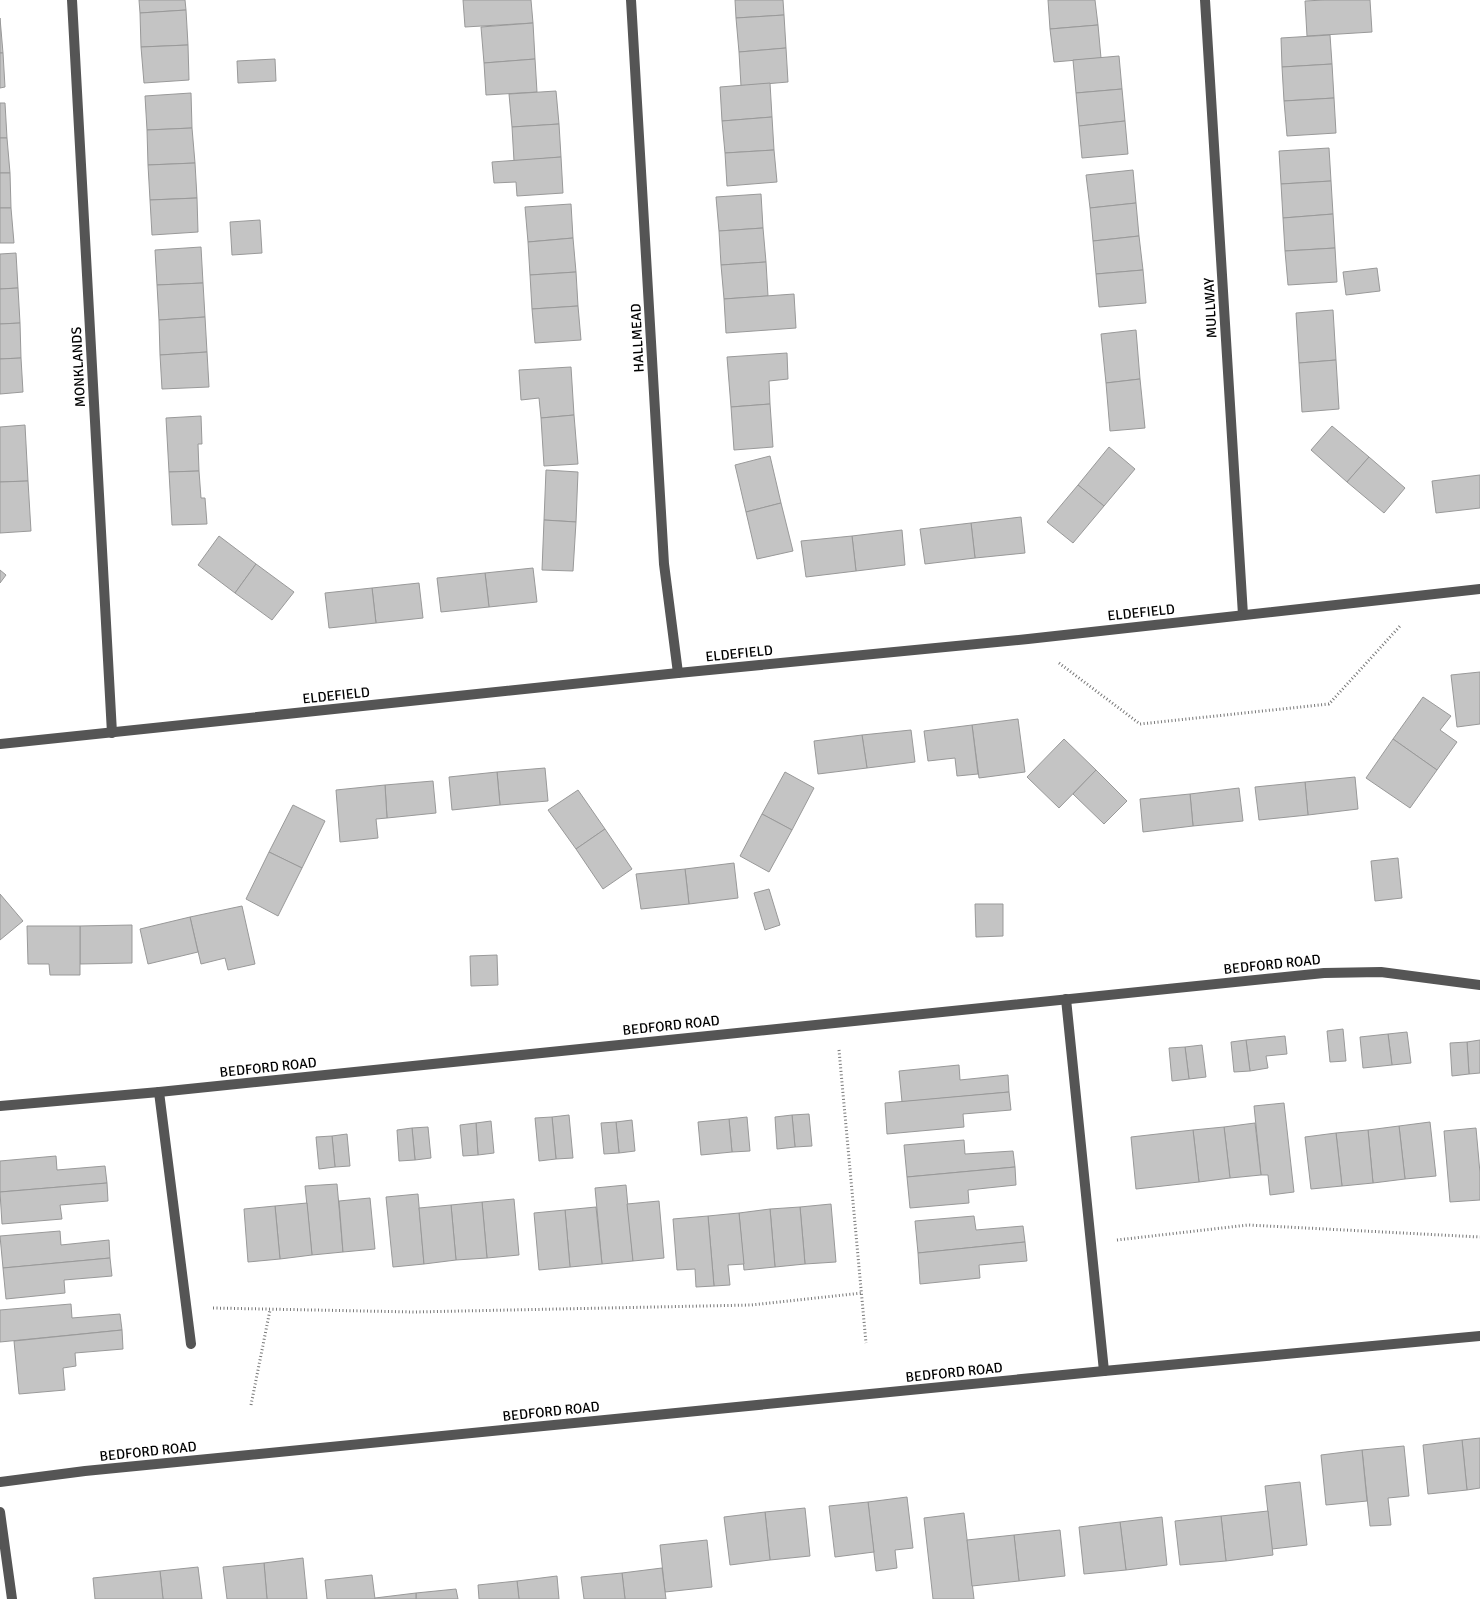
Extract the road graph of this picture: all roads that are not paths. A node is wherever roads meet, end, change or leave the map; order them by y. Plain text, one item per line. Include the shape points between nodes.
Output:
1 (72, 0) edge
2 (631, 0) edge
3 (1205, 0) edge
4 (1480, 589) edge
5 (1243, 615) junction
6 (678, 673) junction
7 (112, 733) junction
8 (0, 744) edge
9 (1480, 985) edge
10 (1066, 999) junction
11 (159, 1092) junction
12 (0, 1106) edge
13 (1480, 1336) edge
14 (191, 1344) dead end
15 (1104, 1371) junction
16 (0, 1482) edge
17 (0, 1512) edge
18 (12, 1599) edge

1 - 7 street, MONKLANDS
2 - 6 street, HALLMEAD via 664,564
3 - 5 street, MULLWAY
4 - 5 street, ELDEFIELD
5 - 6 street, ELDEFIELD
6 - 7 street, ELDEFIELD
7 - 8 street, ELDEFIELD
9 - 10 street, BEDFORD ROAD via 1381,972 1324,973
10 - 11 street, BEDFORD ROAD
10 - 15 street
11 - 12 street, BEDFORD ROAD
11 - 14 street
13 - 15 street, BEDFORD ROAD
15 - 16 street, BEDFORD ROAD via 114,1468
17 - 18 street

